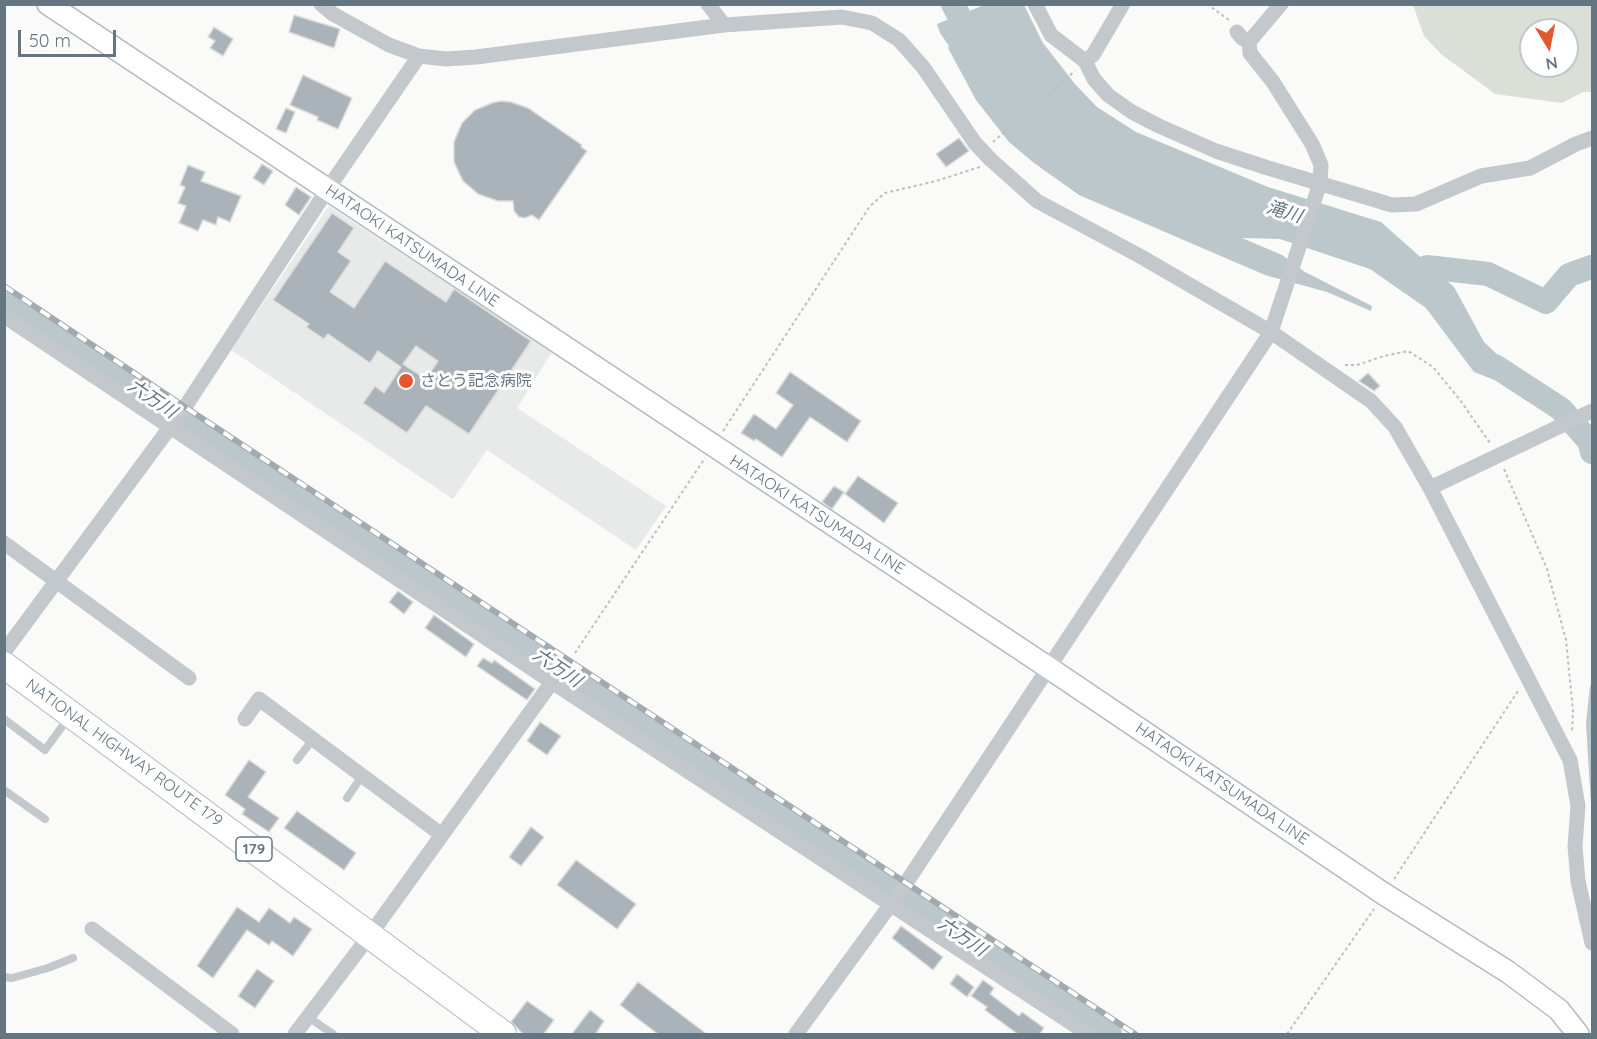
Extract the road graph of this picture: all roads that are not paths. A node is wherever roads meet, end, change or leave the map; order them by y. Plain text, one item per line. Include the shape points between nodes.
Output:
1 (48, 4) edge
2 (708, 4) edge
3 (1035, 4) edge
4 (1123, 4) edge
5 (1281, 4) edge
6 (330, 8) edge
7 (724, 24) junction
8 (419, 56) junction
9 (1081, 65) junction
10 (1593, 138) edge
11 (1320, 183) junction
12 (327, 190) junction
13 (4, 316) edge
14 (1270, 332) junction
15 (1593, 411) edge
16 (171, 426) junction
17 (1430, 488) junction
18 (4, 543) edge
19 (57, 581) junction
20 (4, 651) edge
21 (4, 665) edge
22 (1049, 668) junction
23 (189, 678) dead end
24 (552, 682) junction
25 (72, 713) junction
26 (4, 719) edge
27 (245, 719) dead end
28 (313, 739) junction
29 (297, 760) dead end
30 (362, 776) junction
31 (4, 790) edge
32 (347, 798) dead end
33 (45, 819) dead end
34 (442, 835) junction
35 (891, 904) junction
36 (92, 928) dead end
37 (370, 935) junction
38 (1593, 943) edge
39 (72, 958) dead end
40 (4, 977) edge
41 (308, 1017) junction
42 (232, 1035) edge
43 (295, 1035) edge
44 (333, 1035) edge
45 (503, 1035) edge
46 (796, 1035) edge
47 (1088, 1035) edge
48 (1578, 1035) edge

1 - 12 main road, HATAOKI KATSUMADA LINE
2 - 7 street
3 - 9 street via 1051,34
4 - 9 street via 1093,55
5 - 11 street via 1243,37 1312,144 1321,165
6 - 8 street via 389,45
7 - 8 street via 476,57
7 - 14 street via 842,17 872,23 899,40 923,67 975,143 1037,201
8 - 12 street
9 - 11 street via 1108,94 1159,126 1216,151
10 - 11 street via 1530,168 1481,176 1416,204 1392,205
11 - 14 street
12 - 16 street
12 - 22 main road, HATAOKI KATSUMADA LINE
13 - 16 street
14 - 17 street via 1371,401 1395,427
14 - 22 street
15 - 17 street
16 - 19 street
16 - 24 street
17 - 38 street via 1570,760 1578,806 1578,881
18 - 19 street
19 - 20 street
19 - 23 street
21 - 25 highway, NATIONAL HIGHWAY ROUTE 179 / 179
22 - 35 street
22 - 48 main road, HATAOKI KATSUMADA LINE via 1540,994 1559,1010
24 - 34 street
24 - 35 street
25 - 26 lane via 45,750
25 - 37 highway, NATIONAL HIGHWAY ROUTE 179 / 179
27 - 28 street via 259,699
28 - 29 lane
28 - 30 street
30 - 32 lane
30 - 34 street
31 - 33 lane
34 - 37 street
35 - 46 street
35 - 47 street
36 - 42 street
37 - 41 street
37 - 45 highway, NATIONAL HIGHWAY ROUTE 179 / 179
39 - 40 lane via 48,968
41 - 43 street
41 - 44 lane

